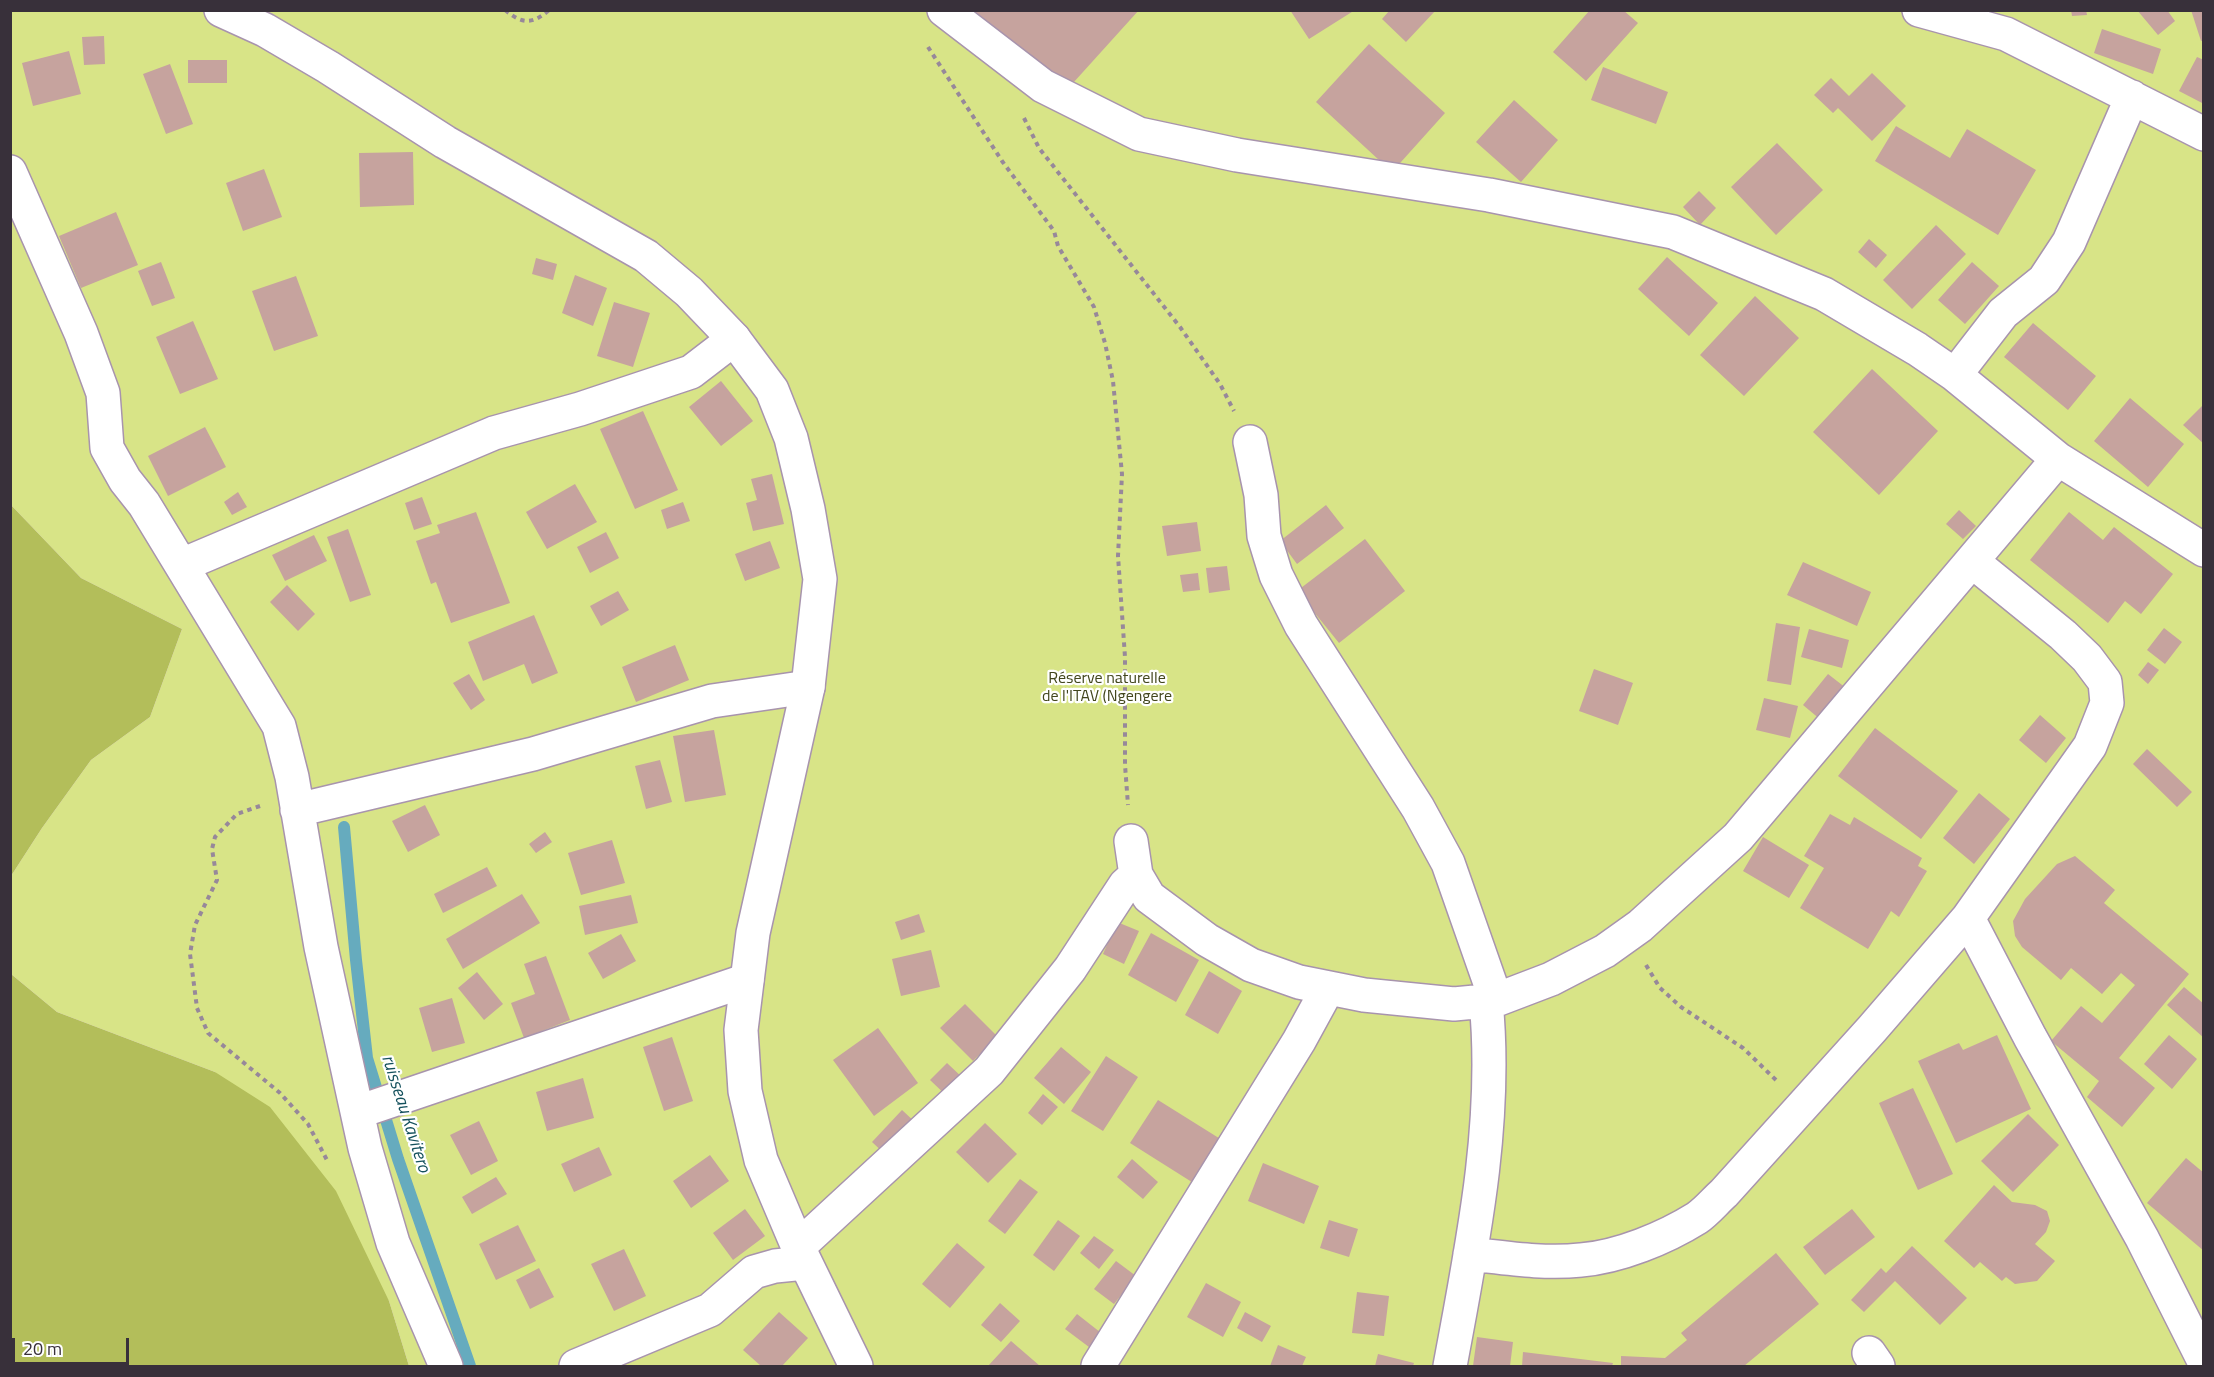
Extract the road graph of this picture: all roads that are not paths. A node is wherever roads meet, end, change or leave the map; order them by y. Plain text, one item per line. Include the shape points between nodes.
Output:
1 (221, 10) edge
2 (944, 10) edge
3 (1919, 10) edge
4 (2011, 22) edge
5 (2132, 97) junction
6 (2204, 134) edge
7 (10, 172) edge
8 (734, 339) junction
9 (1955, 375) junction
10 (1250, 442) road end
11 (2058, 459) junction
12 (2204, 550) edge
13 (1973, 561) junction
14 (182, 565) junction
15 (808, 687) junction
16 (296, 802) junction
17 (1131, 841) road end
18 (1136, 875) junction
19 (1968, 918) junction
20 (747, 980) junction
21 (1328, 988) junction
22 (1491, 1000) junction
23 (358, 1112) junction
24 (1470, 1254) junction
25 (801, 1255) junction
26 (2204, 1360) edge
27 (446, 1366) edge
28 (576, 1366) edge
29 (856, 1366) edge
30 (1098, 1366) edge
31 (1450, 1366) edge

1 - 8 street via 265,30 445,142 646,256 689,292
2 - 9 street via 1043,86 1139,134 1238,155 1489,195 1673,232 1824,294
3 - 4 street
4 - 5 street
5 - 6 street
5 - 9 street via 2069,242 2044,280 2003,313
7 - 14 street via 103,393 107,448
8 - 14 street via 691,372 494,433
8 - 15 street via 772,390 791,438 808,509 820,579
9 - 11 street
10 - 22 street via 1261,495 1264,536 1276,575 1301,625 1418,808 1448,863
11 - 12 street
11 - 13 street
13 - 19 street via 2087,658 2105,682 2107,703 2090,746
13 - 22 street via 1738,837 1640,926 1605,951 1551,979
14 - 16 street via 279,726
15 - 16 street via 712,701 533,754
15 - 20 street via 753,933
16 - 23 street via 321,947
17 - 18 street
18 - 21 street via 1149,897 1207,940 1251,965
18 - 25 street via 1125,885 1070,969 989,1071
19 - 24 street via 1802,1107 1699,1217 1628,1250 1581,1260 1530,1261
19 - 26 street
20 - 23 street
20 - 25 street via 741,1030 745,1091 761,1160
21 - 22 street via 1454,1004
21 - 30 street via 1293,1052
22 - 24 street via 1484,1148
23 - 27 street via 393,1243
24 - 31 street
25 - 28 street via 754,1272 710,1310
25 - 29 street

